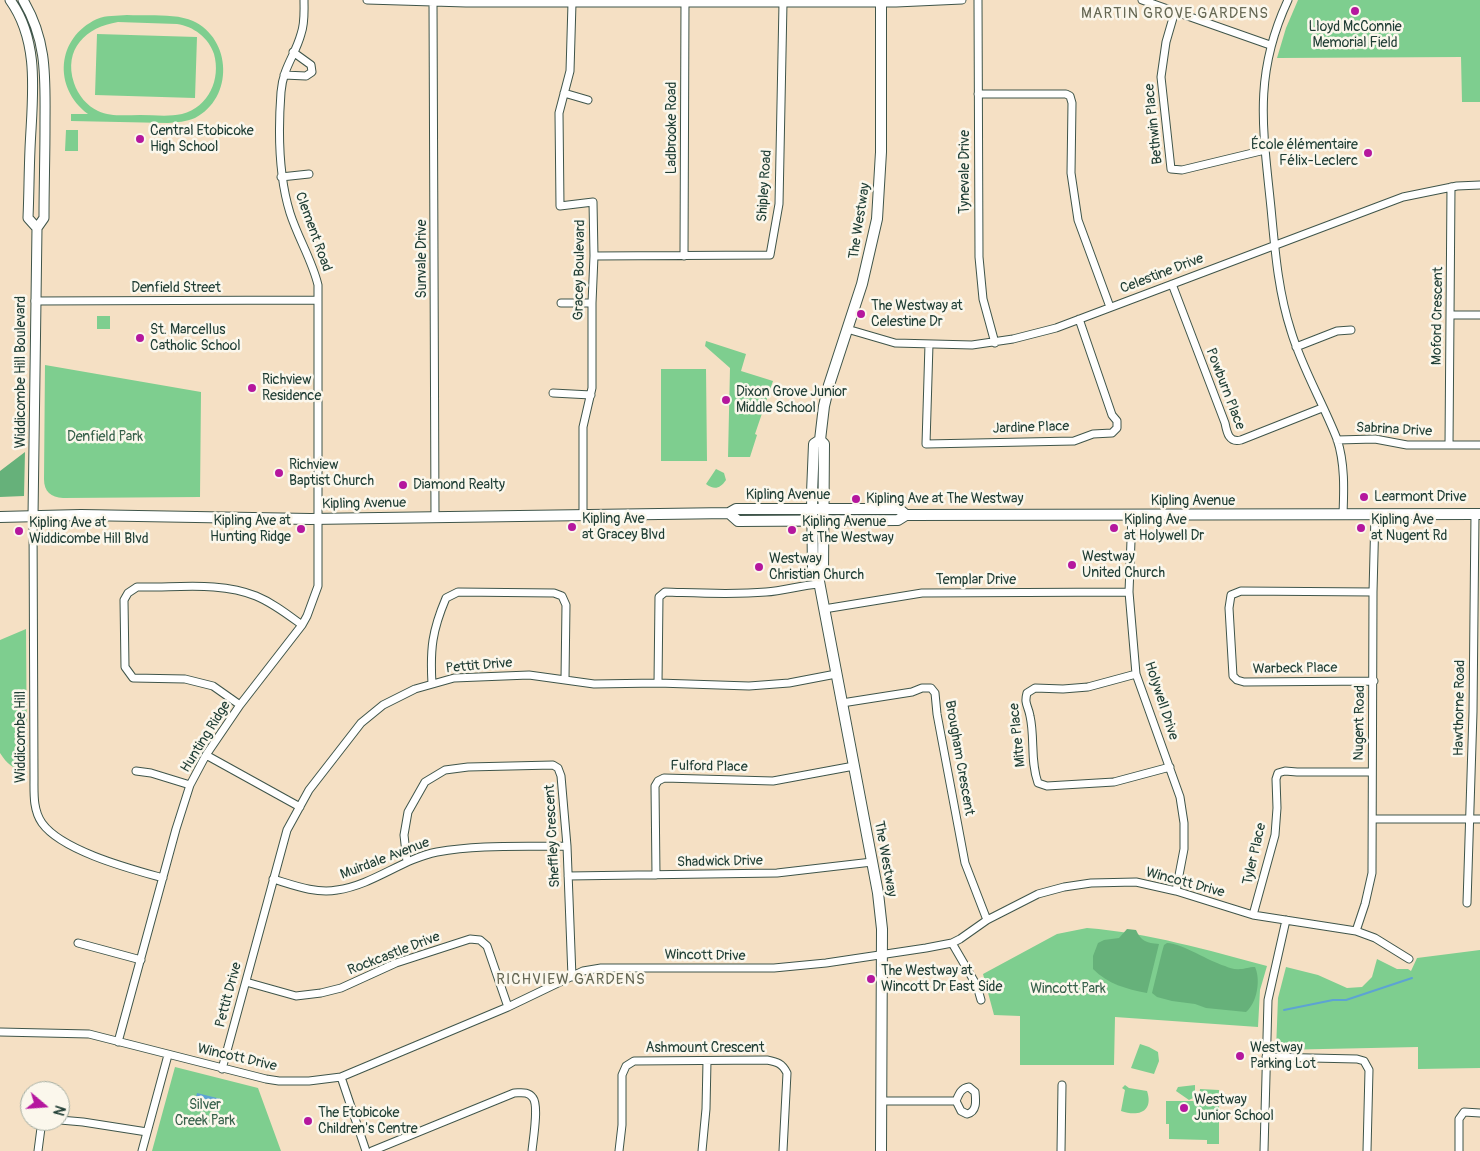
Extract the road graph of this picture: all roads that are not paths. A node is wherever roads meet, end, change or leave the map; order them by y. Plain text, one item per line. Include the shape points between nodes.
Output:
1 (23, 0) edge
2 (304, 0) edge
3 (367, 0) edge
4 (962, 0) edge
5 (978, 0) edge
6 (1142, 0) edge
7 (1288, 0) edge
8 (13, 1) edge
9 (433, 1) edge
10 (686, 1) edge
11 (882, 1) edge
12 (572, 3) junction
13 (782, 3) junction
14 (1175, 11) junction
15 (1270, 45) junction
16 (293, 52) junction
17 (43, 53) junction
18 (31, 55) junction
19 (284, 75) junction
20 (564, 93) junction
21 (978, 94) junction
22 (588, 100) dead end
23 (1265, 150) junction
24 (309, 174) dead end
25 (281, 177) junction
26 (1480, 185) edge
27 (1451, 187) junction
28 (36, 228) junction
29 (1274, 245) junction
30 (594, 256) junction
31 (684, 256) junction
32 (1172, 284) junction
33 (318, 300) junction
34 (34, 301) junction
35 (592, 302) junction
36 (561, 303) dead end
37 (1110, 307) junction
38 (1451, 315) junction
39 (1480, 315) edge
40 (1079, 319) junction
41 (847, 330) junction
42 (1351, 330) dead end
43 (995, 343) junction
44 (929, 344) junction
45 (1296, 347) junction
46 (553, 393) dead end
47 (591, 395) junction
48 (1322, 408) junction
49 (820, 440) junction
50 (1337, 440) junction
51 (1480, 444) edge
52 (1449, 445) junction
53 (812, 508) junction
54 (824, 508) junction
55 (730, 513) junction
56 (1342, 514) junction
57 (1376, 514) junction
58 (1477, 514) edge
59 (583, 515) junction
60 (906, 515) junction
61 (1132, 515) junction
62 (33, 516) junction
63 (435, 516) junction
64 (0, 517) edge
65 (318, 519) junction
66 (813, 520) junction
67 (824, 520) junction
68 (819, 580) junction
69 (1129, 592) junction
70 (1373, 592) junction
71 (824, 609) junction
72 (302, 625) junction
73 (836, 674) junction
74 (1136, 674) junction
75 (565, 679) junction
76 (1374, 681) junction
77 (658, 683) junction
78 (432, 684) junction
79 (842, 703) junction
80 (240, 704) junction
81 (1476, 712) edge
82 (206, 754) junction
83 (854, 766) junction
84 (1170, 768) junction
85 (136, 771) dead end
86 (1372, 772) junction
87 (190, 785) junction
88 (300, 806) junction
89 (1373, 819) junction
90 (1470, 820) junction
91 (1480, 820) edge
92 (568, 846) junction
93 (406, 862) junction
94 (872, 862) junction
95 (656, 875) junction
96 (568, 876) junction
97 (163, 878) junction
98 (273, 879) junction
99 (1176, 891) junction
100 (1467, 903) dead end
101 (1253, 915) junction
102 (987, 920) junction
103 (1286, 920) junction
104 (1356, 931) junction
105 (78, 943) dead end
106 (952, 943) junction
107 (882, 954) junction
108 (141, 960) junction
109 (1409, 960) dead end
110 (572, 977) junction
111 (246, 982) junction
112 (981, 1000) dead end
113 (508, 1006) junction
114 (0, 1032) edge
115 (118, 1042) junction
116 (168, 1055) junction
117 (1266, 1058) junction
118 (707, 1061) junction
119 (222, 1069) junction
120 (341, 1077) junction
121 (1062, 1084) dead end
122 (881, 1101) junction
123 (956, 1101) dead end
124 (1480, 1113) edge
125 (70, 1121) edge
126 (41, 1131) edge
127 (147, 1132) junction
128 (38, 1151) edge
129 (142, 1151) edge
130 (366, 1151) edge
131 (372, 1151) edge
132 (532, 1151) edge
133 (619, 1151) edge
134 (702, 1151) edge
135 (783, 1151) edge
136 (881, 1151) edge
137 (1061, 1151) edge
138 (1264, 1151) edge
139 (1367, 1151) edge
140 (1459, 1151) edge

1 - 17 street, Widdicombe Hill Boulevard via 34,20
2 - 16 street, Clement Road via 302,33
3 - 9 street
4 - 11 street
5 - 21 street, Tynevale Drive
6 - 14 street
7 - 15 street
8 - 18 street, Widdicombe Hill Boulevard
9 - 12 street
9 - 63 street, Sunvale Drive
10 - 12 street
10 - 13 street
10 - 31 street, Ladbrooke Road
11 - 13 street
11 - 41 main road, The Westway via 879,202 868,263
12 - 20 street, Gracey Boulevard via 570,71
13 - 31 street, Shipley Road via 779,204 770,255
14 - 15 street
14 - 23 street, Bethwin Place via 1161,77 1171,170
15 - 23 street via 1263,95
16 - 19 street, Clement Road
16 - 19 street via 311,66 312,72 306,76
17 - 18 street
17 - 28 street, Widdicombe Hill Boulevard via 44,218
18 - 28 street, Widdicombe Hill Boulevard via 28,218
19 - 25 street, Clement Road via 281,91
20 - 22 street
20 - 30 street, Gracey Boulevard via 559,113 560,206 593,202
21 - 37 street via 1070,96 1071,173 1078,220
21 - 43 street, Tynevale Drive via 980,278
23 - 29 street
24 - 25 street
25 - 33 street, Clement Road via 290,213 314,268
26 - 27 street, Celestine Drive
27 - 29 street, Celestine Drive via 1402,197
27 - 38 street, Moford Crescent
28 - 34 street, Widdicombe Hill Boulevard
29 - 32 street, Celestine Drive
29 - 45 street via 1281,298
30 - 31 street, Shipley Road
30 - 35 street, Gracey Boulevard
32 - 37 street, Celestine Drive
32 - 48 street, Powburn Place via 1231,440 1241,440
33 - 34 street, Denfield Street
33 - 65 street, Clement Road
34 - 62 street, Widdicombe Hill Boulevard
35 - 36 street
35 - 47 street, Gracey Boulevard
37 - 40 street, Celestine Drive
38 - 39 street
38 - 52 street, Moford Crescent
40 - 43 street, Celestine Drive via 1043,332
40 - 44 street, Jardine Place via 1112,415 1117,421 1117,428 1112,433 1074,440 926,444
41 - 44 street, Celestine Drive via 895,342
41 - 49 main road, The Westway via 826,397
42 - 45 street via 1337,331
43 - 44 street, Celestine Drive
45 - 48 street
46 - 47 street
47 - 59 street, Gracey Boulevard via 583,427
48 - 50 street
49 - 53 main road, The Westway via 814,444
49 - 54 main road, The Westway via 824,444
50 - 52 street, Sabrina Drive via 1375,439 1407,445
50 - 56 street via 1343,474
51 - 52 street, Sabrina Drive
53 - 54 main road, Kipling Avenue
53 - 55 main road, Kipling Avenue via 736,509
53 - 66 main road, The Westway
54 - 60 main road, Kipling Avenue via 900,509
54 - 67 main road, The Westway
55 - 59 main road, Kipling Avenue
55 - 66 main road, Kipling Avenue via 738,520
56 - 57 main road, Kipling Avenue
56 - 61 main road, Kipling Avenue
57 - 58 main road, Kipling Avenue
57 - 70 street, Nugent Road
58 - 81 street, Hawthorne Road
59 - 63 main road, Kipling Avenue
60 - 61 main road, Kipling Avenue
60 - 67 main road, Kipling Avenue via 898,520
61 - 69 street, Holywell Drive
62 - 64 main road, Kipling Avenue
62 - 65 main road, Kipling Avenue
62 - 97 street, Widdicombe Hill via 34,800 37,812 42,823 61,840 114,864
63 - 65 main road, Kipling Avenue
65 - 72 street, Hunting Ridge via 318,586
66 - 67 main road, Kipling Avenue
66 - 68 main road, The Westway via 814,571
67 - 68 main road, The Westway via 823,570
68 - 71 main road, The Westway
68 - 77 street via 766,592 665,592 659,597
69 - 71 street, Templar Drive via 922,593
69 - 74 street, Holywell Drive
70 - 76 street, Nugent Road
70 - 76 street, Warbeck Place via 1241,591 1231,595 1229,608 1233,676 1237,680
71 - 73 main road, The Westway
72 - 80 street, Hunting Ridge
72 - 80 street via 276,606 238,590 137,587 128,593 124,600 125,667 133,678 185,679 213,686
73 - 77 street, Pettit Drive via 750,686
73 - 79 main road, The Westway
74 - 84 street, Holywell Drive
74 - 84 street, Mitre Place via 1088,686 1035,688 1027,693 1025,702 1030,715 1038,783 1046,786 1114,782
75 - 77 street, Pettit Drive via 594,684
75 - 78 street, Pettit Drive via 508,675 454,678
75 - 78 street via 566,605 562,596 554,593 458,592 446,598 433,634 430,653
76 - 86 street, Nugent Road
78 - 88 street, Pettit Drive via 383,705 361,723
79 - 83 main road, The Westway
79 - 102 street, Brougham Crescent via 922,688 931,688 935,693 965,863
80 - 82 street, Hunting Ridge
81 - 90 street, Hawthorne Road
82 - 87 street, Hunting Ridge
82 - 88 street
83 - 94 main road, The Westway
83 - 95 street, Fulford Place via 773,781 664,778 658,781 655,786
84 - 99 street, Holywell Drive via 1180,797 1184,823 1184,849
85 - 87 street
86 - 89 street, Nugent Road
86 - 101 street, Tyler Place via 1278,773 1275,835
87 - 97 street, Hunting Ridge
88 - 98 street, Pettit Drive via 287,830
89 - 90 street
89 - 104 street, Nugent Road via 1372,873
90 - 91 street
90 - 100 street, Hawthorne Road
92 - 93 street, Muirdale Avenue via 467,847
92 - 93 street, Sheffley Crescent via 558,768 553,765 468,767 444,770 425,782 408,812 404,835
92 - 96 street, Sheffley Crescent
93 - 98 street, Muirdale Avenue via 360,884 336,891 312,890
94 - 95 street, Shadwick Drive via 777,874
94 - 107 main road, The Westway via 881,920
95 - 96 street, Shadwick Drive
96 - 110 street, Sheffley Crescent
97 - 108 street, Hunting Ridge
98 - 111 street, Pettit Drive
99 - 101 street, Wincott Drive
99 - 102 street, Wincott Drive via 1136,882 1082,884 1038,894
101 - 103 street, Wincott Drive
102 - 106 street, Wincott Drive
103 - 104 street, Wincott Drive
103 - 117 street via 1268,1000
104 - 109 street, Wincott Drive via 1375,938
105 - 108 street
106 - 107 street, Wincott Drive
106 - 112 street via 977,986
107 - 110 street, Wincott Drive via 774,968 601,968
107 - 122 main road, The Westway
108 - 115 street, Hunting Ridge
110 - 113 street, Wincott Drive
111 - 113 street, Rockcastle Drive via 296,996 322,994 396,963 470,939 480,940 487,946
111 - 119 street, Pettit Drive
113 - 120 street, Wincott Drive
114 - 115 street, Wincott Drive via 89,1034
115 - 116 street, Wincott Drive
116 - 119 street, Wincott Drive
116 - 127 street
117 - 138 street
117 - 139 street via 1364,1061 1369,1070
118 - 133 street, Ashmount Crescent via 634,1061 626,1066 622,1074
118 - 134 street
118 - 135 street, Ashmount Crescent via 767,1060 784,1066 787,1073
119 - 120 street, Wincott Drive via 279,1081
120 - 130 street
121 - 137 street
122 - 123 street
122 - 136 main road, The Westway
124 - 140 street via 1464,1112 1460,1119
125 - 127 street
126 - 128 street
127 - 129 street
131 - 132 street via 514,1093 526,1092 533,1098 535,1106

